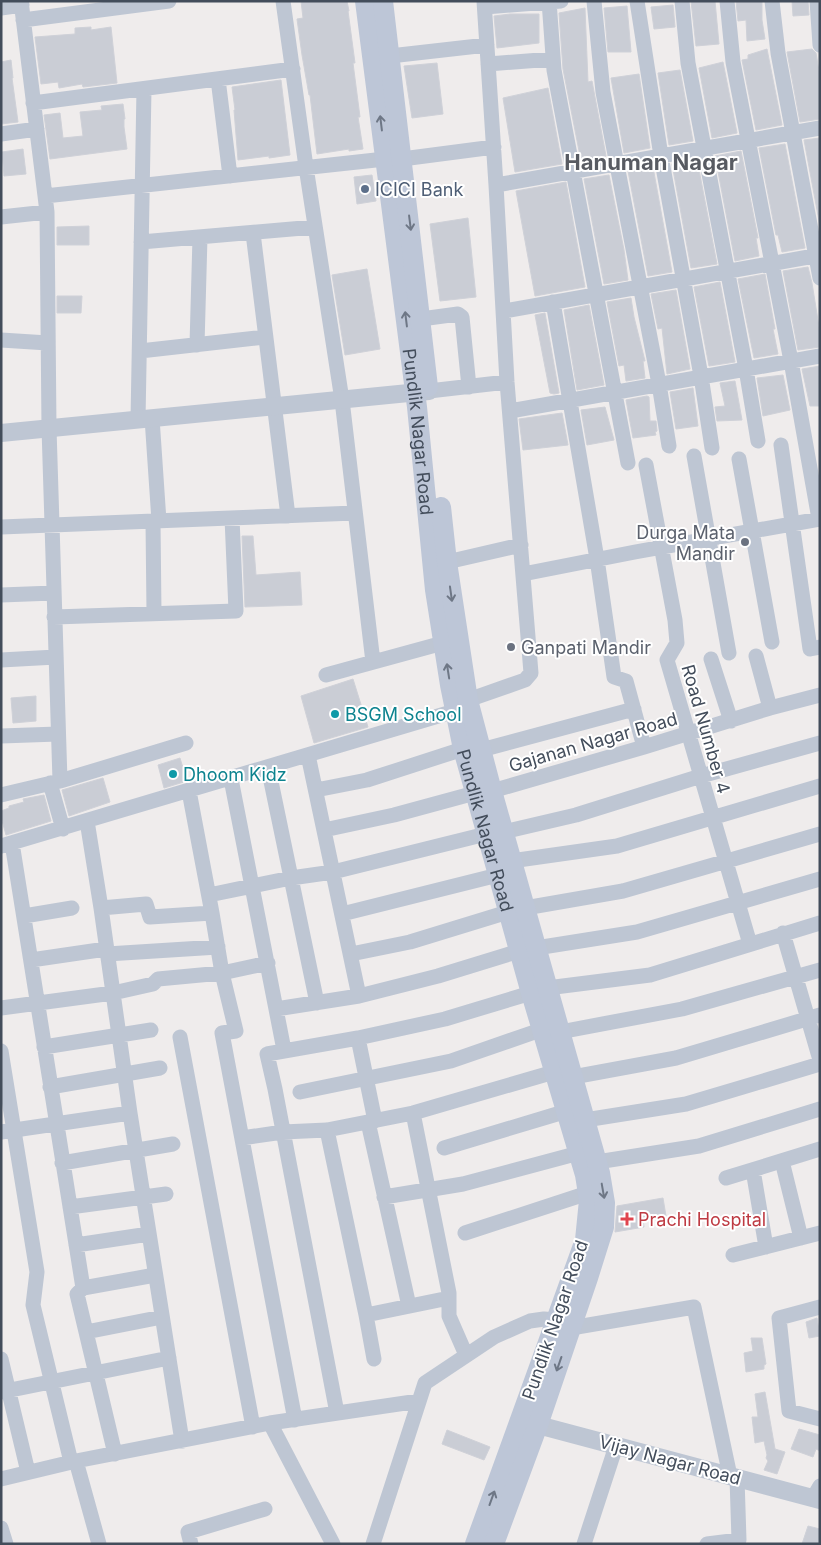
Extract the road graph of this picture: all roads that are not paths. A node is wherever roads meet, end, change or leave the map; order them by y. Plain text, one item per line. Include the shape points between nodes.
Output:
1 (168, 1) edge
2 (283, 1) edge
3 (365, 1) edge
4 (383, 1) edge
5 (594, 1) edge
6 (638, 1) edge
7 (682, 1) edge
8 (727, 1) edge
9 (772, 1) edge
10 (817, 1) edge
11 (553, 2) edge
12 (484, 4) edge
13 (95, 6) edge
14 (1, 8) edge
15 (22, 9) edge
16 (487, 45) junction
17 (820, 45) edge
18 (390, 56) junction
19 (553, 59) junction
20 (488, 64) junction
21 (293, 69) junction
22 (218, 79) junction
23 (144, 89) junction
24 (34, 103) junction
25 (820, 128) edge
26 (36, 129) junction
27 (792, 132) junction
28 (1, 134) edge
29 (748, 140) junction
30 (494, 146) junction
31 (705, 148) junction
32 (661, 156) junction
33 (394, 159) junction
34 (616, 164) junction
35 (306, 167) junction
36 (572, 172) junction
37 (230, 176) junction
38 (496, 185) junction
39 (142, 186) junction
40 (45, 196) junction
41 (47, 212) junction
42 (1, 217) edge
43 (316, 227) junction
44 (253, 233) junction
45 (200, 237) junction
46 (141, 242) junction
47 (818, 255) edge
48 (772, 263) junction
49 (728, 271) junction
50 (684, 278) junction
51 (820, 278) edge
52 (640, 286) junction
53 (596, 294) junction
54 (553, 302) junction
55 (504, 311) junction
56 (421, 319) junction
57 (266, 337) junction
58 (1, 340) edge
59 (48, 343) junction
60 (197, 344) junction
61 (140, 351) junction
62 (820, 356) edge
63 (791, 361) junction
64 (746, 369) junction
65 (701, 376) junction
66 (507, 382) junction
67 (659, 384) junction
68 (469, 387) junction
69 (422, 392) junction
70 (614, 392) junction
71 (342, 400) junction
72 (570, 400) junction
73 (274, 406) junction
74 (510, 411) junction
75 (145, 419) junction
76 (48, 428) junction
77 (1, 433) edge
78 (758, 441) dead end
79 (781, 445) dead end
80 (668, 446) dead end
81 (712, 448) dead end
82 (694, 456) dead end
83 (739, 459) dead end
84 (628, 464) dead end
85 (646, 465) dead end
86 (355, 513) junction
87 (288, 516) junction
88 (232, 518) junction
89 (820, 519) edge
90 (156, 521) junction
91 (792, 524) junction
92 (52, 525) junction
93 (1, 527) edge
94 (751, 531) junction
95 (708, 539) junction
96 (521, 545) junction
97 (661, 547) junction
98 (597, 559) junction
99 (447, 562) junction
100 (523, 574) junction
101 (54, 593) junction
102 (1, 595) edge
103 (154, 613) junction
104 (54, 617) junction
105 (772, 642) dead end
106 (443, 643) junction
107 (820, 647) edge
108 (729, 654) dead end
109 (756, 656) dead end
110 (56, 657) junction
111 (712, 659) dead end
112 (1, 660) edge
113 (373, 662) junction
114 (326, 675) dead end
115 (820, 696) edge
116 (461, 706) junction
117 (770, 708) junction
118 (634, 709) junction
119 (731, 721) junction
120 (58, 734) junction
121 (688, 734) junction
122 (1, 736) edge
123 (186, 743) dead end
124 (820, 743) edge
125 (644, 747) junction
126 (472, 750) junction
127 (308, 755) junction
128 (268, 767) junction
129 (701, 776) junction
130 (231, 779) junction
131 (55, 782) junction
132 (820, 786) edge
133 (316, 790) junction
134 (189, 791) junction
135 (483, 792) junction
136 (1, 795) edge
137 (713, 818) junction
138 (87, 821) junction
139 (63, 828) junction
140 (324, 830) junction
141 (495, 833) junction
142 (820, 834) edge
143 (6, 844) edge
144 (726, 862) junction
145 (505, 868) junction
146 (333, 872) junction
147 (291, 878) junction
148 (820, 879) edge
149 (252, 887) junction
150 (209, 895) junction
151 (738, 903) junction
152 (72, 908) dead end
153 (101, 908) junction
154 (516, 910) junction
155 (212, 913) junction
156 (342, 914) junction
157 (24, 916) junction
158 (820, 923) edge
159 (782, 933) junction
160 (750, 944) junction
161 (218, 947) junction
162 (528, 949) junction
163 (107, 952) junction
164 (351, 954) junction
165 (30, 960) junction
166 (268, 963) junction
167 (820, 970) edge
168 (222, 973) junction
169 (795, 977) junction
170 (539, 990) junction
171 (112, 992) junction
172 (359, 996) junction
173 (317, 1003) junction
174 (37, 1004) junction
175 (1, 1008) edge
176 (276, 1009) junction
177 (814, 1016) edge
178 (553, 1028) junction
179 (151, 1030) dead end
180 (119, 1035) junction
181 (180, 1036) dead end
182 (358, 1038) junction
183 (44, 1048) junction
184 (284, 1050) junction
185 (1, 1051) edge
186 (820, 1060) edge
187 (820, 1064) edge
188 (160, 1068) dead end
189 (124, 1074) junction
190 (563, 1074) junction
191 (366, 1078) junction
192 (50, 1087) junction
193 (300, 1092) dead end
194 (820, 1109) edge
195 (567, 1111) junction
196 (413, 1113) junction
197 (130, 1114) junction
198 (585, 1120) junction
199 (371, 1122) junction
200 (56, 1124) junction
201 (327, 1130) junction
202 (8, 1132) edge
203 (283, 1132) junction
204 (242, 1138) junction
205 (173, 1144) dead end
206 (444, 1148) dead end
207 (820, 1149) edge
208 (136, 1150) junction
209 (579, 1153) junction
210 (782, 1161) junction
211 (597, 1162) junction
212 (62, 1163) junction
213 (753, 1170) junction
214 (726, 1178) dead end
215 (428, 1190) junction
216 (588, 1193) junction
217 (166, 1194) dead end
218 (143, 1197) junction
219 (384, 1197) junction
220 (70, 1207) junction
221 (465, 1233) dead end
222 (820, 1233) edge
223 (149, 1234) junction
224 (801, 1238) junction
225 (76, 1245) junction
226 (766, 1247) junction
227 (733, 1255) dead end
228 (155, 1275) junction
229 (83, 1288) junction
230 (449, 1298) junction
231 (409, 1306) junction
232 (820, 1307) edge
233 (366, 1315) junction
234 (162, 1317) junction
235 (563, 1324) junction
236 (86, 1332) junction
237 (466, 1356) junction
238 (169, 1358) junction
239 (1, 1359) edge
240 (374, 1359) dead end
241 (96, 1374) junction
242 (51, 1382) junction
243 (5, 1391) edge
244 (419, 1401) junction
245 (337, 1413) junction
246 (820, 1419) edge
247 (295, 1420) junction
248 (529, 1422) junction
249 (270, 1424) junction
250 (253, 1427) junction
251 (182, 1440) junction
252 (616, 1446) junction
253 (115, 1454) junction
254 (73, 1462) junction
255 (28, 1472) junction
256 (734, 1477) junction
257 (1, 1479) edge
258 (818, 1494) edge
259 (265, 1509) dead end
260 (1, 1528) edge
261 (6, 1544) edge
262 (100, 1544) edge
263 (190, 1544) edge
264 (333, 1544) edge
265 (373, 1544) edge
266 (475, 1544) edge
267 (494, 1544) edge
268 (584, 1544) edge
269 (707, 1544) edge

1 - 13 street
2 - 21 street
33 -> 3 main road, Pundlik Nagar Road
4 - 18 main road, Pundlik Nagar Road
5 - 34 street via 603,92
6 - 32 street
7 - 31 street via 688,63
8 - 29 street via 733,62
9 - 27 street
10 - 17 street
11 - 12 street
11 - 19 street
12 - 16 street
13 - 15 street
14 - 15 street
15 - 24 street
16 - 18 street
16 - 20 street
18 - 33 main road, Pundlik Nagar Road
19 - 20 street
19 - 36 street
20 - 30 street
21 - 22 street
21 - 35 street
22 - 23 street
22 - 37 street
23 - 24 street
23 - 39 street
24 - 26 street
25 - 27 street
26 - 28 street
26 - 40 street
27 - 29 street
27 - 47 street
29 - 31 street
29 - 48 street
30 - 33 street
30 - 38 street
31 - 32 street
31 - 49 street
32 - 34 street
32 - 50 street
33 - 35 street
33 -> 56 main road, Pundlik Nagar Road
69 -> 33 main road, Pundlik Nagar Road
34 - 36 street
34 - 52 street
35 - 37 street
35 - 43 street
36 - 38 street
36 - 53 street
37 - 39 street
38 - 55 street
39 - 40 street
39 - 46 street
40 - 41 street
41 - 42 street
41 - 59 street
43 - 44 street
43 - 71 street
44 - 45 street
44 - 57 street
45 - 46 street
45 - 60 street
46 - 61 street
47 - 48 street
47 - 51 street
48 - 49 street
48 - 63 street
49 - 50 street
49 - 64 street
50 - 52 street
50 - 65 street
52 - 53 street
52 - 67 street
53 - 54 street
53 - 70 street
54 - 55 street
54 - 72 street
55 - 66 street
56 - 68 street via 458,314 462,317
56 - 69 main road, Pundlik Nagar Road
57 - 60 street
57 - 73 street
58 - 59 street
59 - 76 street
60 - 61 street
61 - 75 street
62 - 63 street
63 - 64 street
63 - 89 street
64 - 65 street
64 - 78 street
65 - 67 street
65 - 81 street
66 - 68 street
66 - 74 street
67 - 70 street
67 - 80 street
68 - 69 street
69 - 71 street
69 - 99 main road, Pundlik Nagar Road
69 - 106 main road, Pundlik Nagar Road via 435,590
70 - 72 street
70 - 84 street
71 - 73 street
71 - 86 street
72 - 74 street
72 - 98 street
73 - 75 street
73 - 87 street
74 - 96 street
75 - 76 street
75 - 90 street
76 - 77 street
76 - 92 street
79 - 91 street
82 - 95 street
83 - 94 street
85 - 97 street, Road Number 4
86 - 87 street
86 - 113 street
87 - 88 street
88 - 90 street
88 - 103 street via 236,610
89 - 91 street
90 - 92 street
90 - 103 street
91 - 94 street
91 - 107 street via 810,649
92 - 93 street
92 - 101 street
94 - 95 street
94 - 105 street
95 - 97 street
95 - 108 street
96 - 99 street
96 - 100 street
97 - 98 street
97 - 121 street, Road Number 4 via 677,643 667,660
98 - 100 street
98 - 118 street via 614,677 626,681
99 -> 116 main road, Pundlik Nagar Road via 460,654
100 - 116 street via 531,673 525,680
101 - 102 street
101 - 104 street
103 - 104 street
104 - 110 street
106 - 113 street
116 -> 106 main road, Pundlik Nagar Road
109 - 117 street
110 - 112 street
110 - 120 street
111 - 119 street
113 - 114 street
115 - 117 street, Gajanan Nagar Road
116 - 126 main road, Pundlik Nagar Road
116 - 127 street
117 - 119 street, Gajanan Nagar Road
118 - 125 street
118 - 126 street
119 - 121 street, Gajanan Nagar Road
120 - 122 street
120 - 131 street
121 - 125 street, Gajanan Nagar Road
121 - 129 street, Road Number 4
123 - 131 street
124 - 129 street
125 - 135 street, Gajanan Nagar Road
126 - 133 street via 367,780
126 - 135 main road, Pundlik Nagar Road
127 - 128 street
127 - 133 street
128 - 130 street
128 - 147 street
129 - 137 street, Road Number 4
129 - 141 street via 576,815
130 - 134 street
130 - 149 street
131 - 136 street
131 - 139 street
132 - 137 street
133 - 140 street
134 - 138 street
134 - 150 street
135 - 140 street, Gajanan Nagar Road
135 - 141 main road, Pundlik Nagar Road
137 - 144 street, Road Number 4
137 - 145 street via 617,846
138 - 139 street
138 - 153 street
139 - 143 street
140 - 146 street
141 - 145 main road, Pundlik Nagar Road
141 - 146 street
142 - 144 street
143 - 157 street
144 - 151 street, Road Number 4
144 - 154 street via 623,890
145 - 154 main road, Pundlik Nagar Road
145 - 156 street
146 - 147 street
146 - 156 street
147 - 149 street
147 - 173 street
148 - 151 street
149 - 150 street
149 - 166 street
150 - 155 street
151 - 160 street, Road Number 4
151 - 162 street via 637,932
152 - 157 street
153 - 155 street via 146,904 150,917
153 - 163 street
154 - 162 main road, Pundlik Nagar Road
154 - 164 street via 410,942
155 - 161 street
156 - 164 street
157 - 165 street
158 - 159 street
159 - 160 street
159 - 169 street
160 - 170 street via 650,975
161 - 163 street
161 - 168 street
162 - 170 main road, Pundlik Nagar Road
162 - 172 street
163 - 165 street
163 - 171 street
164 - 172 street
165 - 174 street
166 - 168 street
166 - 176 street
167 - 169 street
168 - 171 street via 158,980
168 - 204 street via 236,1031 222,1033
169 - 177 street
169 - 178 street via 682,1009
170 - 178 main road, Pundlik Nagar Road
170 - 182 street via 445,1019
171 - 174 street
171 - 180 street
172 - 173 street
173 - 176 street
174 - 175 street
174 - 183 street
176 - 184 street
177 - 186 street
177 - 190 street via 676,1058
178 - 190 main road, Pundlik Nagar Road
178 - 191 street via 450,1062
179 - 180 street
180 - 183 street
180 - 189 street
181 - 250 street
182 - 184 street
182 - 191 street
183 - 192 street
184 - 203 street via 267,1054
185 - 202 street
187 - 198 street via 686,1104
188 - 189 street
189 - 192 street
189 - 197 street
190 - 195 main road, Pundlik Nagar Road
190 - 196 street
190 - 198 main road, Pundlik Nagar Road
191 - 193 street
191 - 199 street
192 - 200 street
194 - 211 street via 699,1146
195 - 206 street
195 - 209 main road, Pundlik Nagar Road
196 - 199 street
196 - 215 street
197 - 200 street
197 - 208 street
198 - 211 main road, Pundlik Nagar Road
199 - 201 street
199 - 219 street
200 - 202 street
200 - 212 street
201 - 203 street
201 - 233 street
202 - 242 street via 37,1272 33,1305
203 - 204 street
203 - 245 street
204 - 247 street
205 - 208 street
207 - 210 street
208 - 212 street
208 - 218 street
209 - 215 street via 463,1184
209 - 216 main road, Pundlik Nagar Road
210 - 213 street
210 - 224 street
211 -> 235 main road, Pundlik Nagar Road via 606,1203 604,1227
212 - 220 street
213 - 214 street
213 - 226 street
215 - 219 street
215 - 230 street
216 - 221 street
216 - 235 main road, Pundlik Nagar Road via 585,1240
217 - 218 street
218 - 220 street
218 - 223 street
219 - 231 street
220 - 225 street
222 - 224 street
223 - 225 street
223 - 228 street
224 - 226 street
225 - 229 street
226 - 227 street
228 - 229 street
228 - 234 street
229 - 236 street via 76,1294
230 - 231 street
230 - 237 street via 449,1316
231 - 233 street
232 - 246 street via 779,1318 789,1411
233 - 240 street
234 - 236 street
234 - 238 street
235 - 237 street via 544,1319 530,1321 494,1337
235 - 248 main road, Pundlik Nagar Road
235 - 256 street via 694,1307
236 - 241 street
237 - 244 street via 425,1383
238 - 241 street
238 - 251 street
239 - 243 street
241 - 242 street
241 - 253 street
242 - 243 street
242 - 254 street
243 - 255 street
244 - 245 street
244 - 265 street
245 - 247 street
247 - 249 street
248 - 252 street, Vijay Nagar Road
266 -> 248 main road, Pundlik Nagar Road
248 - 267 main road, Pundlik Nagar Road
249 - 250 street
249 - 264 street
250 - 251 street
251 - 253 street
252 - 256 street, Vijay Nagar Road
252 - 268 street
253 - 254 street
254 - 255 street
254 - 262 street
255 - 257 street
256 - 258 street, Vijay Nagar Road
256 - 269 street via 739,1540
259 - 263 street via 188,1532
260 - 261 street

